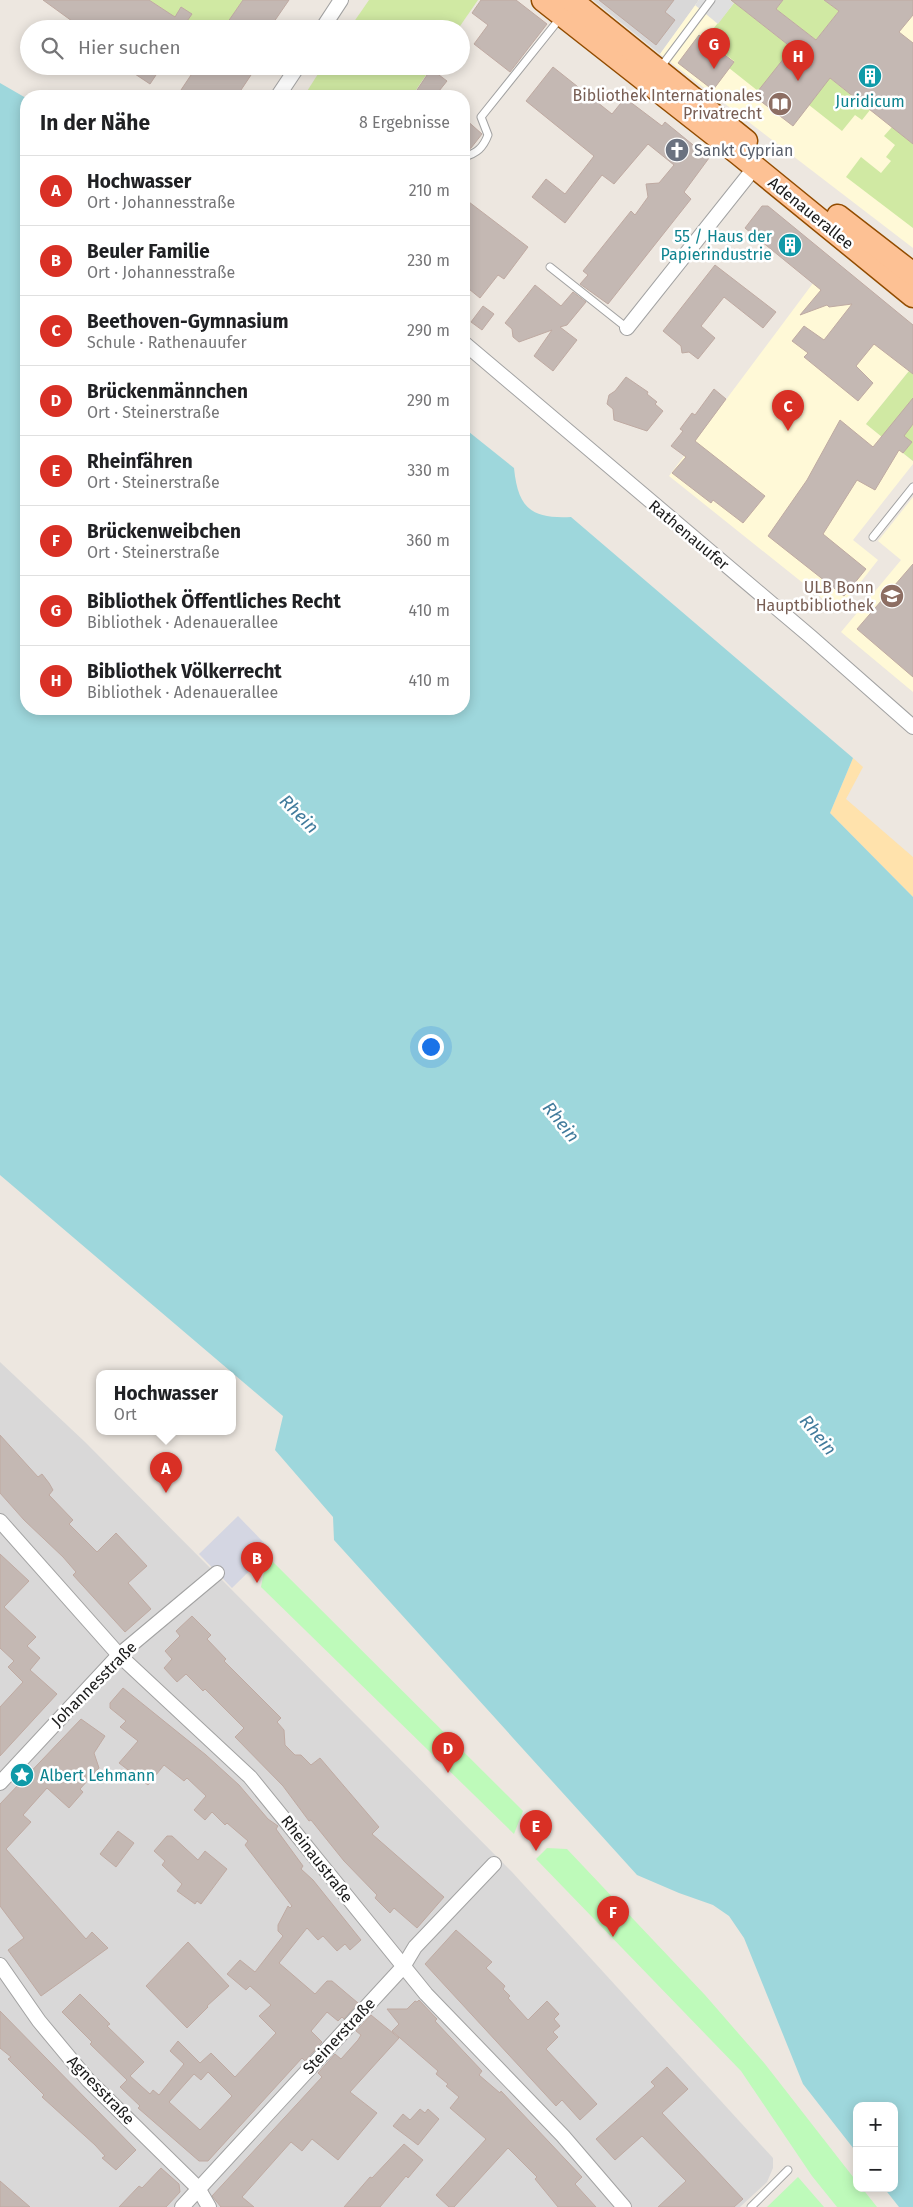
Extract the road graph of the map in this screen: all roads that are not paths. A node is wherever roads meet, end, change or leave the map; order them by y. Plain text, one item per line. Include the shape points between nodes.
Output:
1 (341, 0) edge
2 (543, 0) edge
3 (711, 0) edge
4 (567, 7) edge
5 (328, 20) edge
6 (659, 69) junction
7 (292, 75) edge
8 (282, 90) edge
9 (470, 156) edge
10 (755, 167) junction
11 (550, 267) dead end
12 (913, 274) edge
13 (913, 296) edge
14 (627, 328) joint
15 (470, 348) edge
16 (913, 487) edge
17 (873, 537) dead end
18 (913, 727) edge
19 (0, 1521) edge
20 (217, 1573) dead end
21 (119, 1655) junction
22 (3, 1774) edge
23 (494, 1864) dead end
24 (0, 1965) edge
25 (403, 1967) junction
26 (788, 2170) dead end
27 (198, 2188) junction
28 (617, 2204) edge
29 (182, 2207) edge
30 (209, 2207) edge
31 (751, 2207) edge

1 - 5 street
2 - 4 main road, Adenauerallee
3 - 6 lane
4 - 6 main road, Adenauerallee
4 - 9 lane via 481,117 488,135 483,147
4 - 10 main road, Adenauerallee
6 - 12 main road, Adenauerallee
7 - 8 street
10 - 13 main road, Adenauerallee
10 - 14 street
11 - 14 lane
15 - 18 street, Rathenauufer
16 - 17 lane
19 - 21 street, Rheinaustraße
20 - 21 street, Johannesstraße
21 - 22 street, Johannesstraße
21 - 25 street, Rheinaustraße via 250,1777
23 - 25 street, Steinerstraße via 415,1947
24 - 27 street, Agnesstraße via 39,2021 88,2080
25 - 27 street, Steinerstraße
25 - 28 street, Rheinaustraße via 446,2017 563,2136
26 - 31 lane
27 - 29 street, Steinerstraße
27 - 30 street, Agnesstraße

